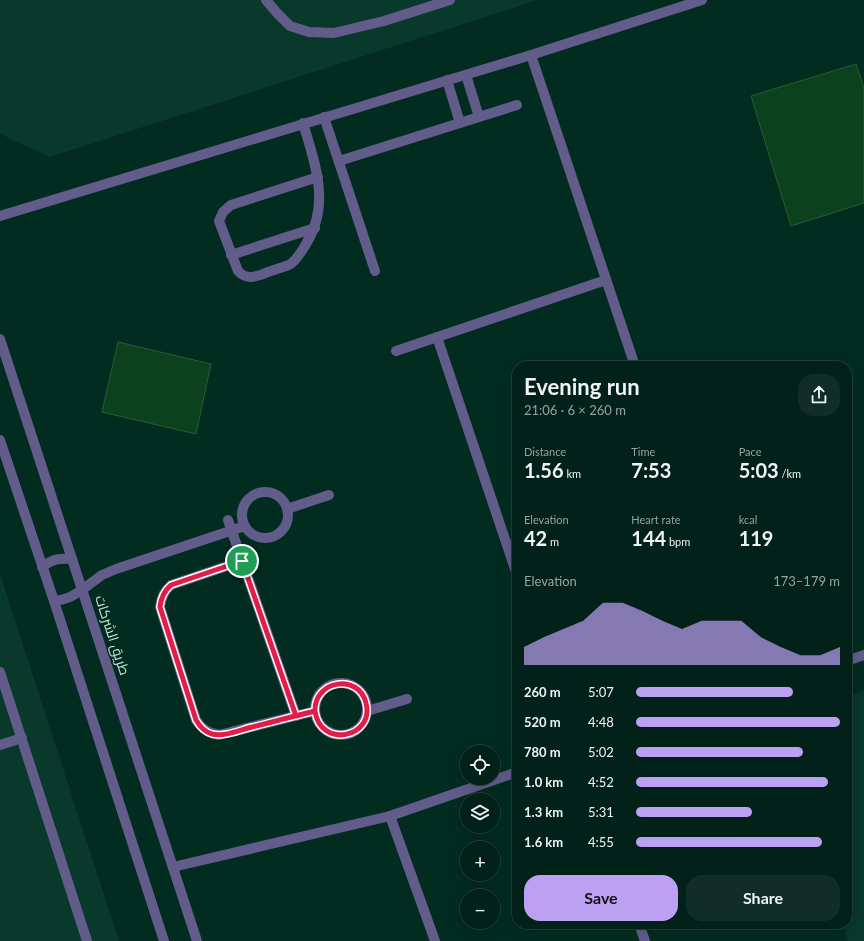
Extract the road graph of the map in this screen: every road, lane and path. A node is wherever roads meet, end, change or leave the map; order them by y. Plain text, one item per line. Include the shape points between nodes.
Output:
1 (266, 0) edge
2 (450, 0) edge
3 (702, 0) edge
4 (531, 55) junction
5 (466, 74) junction
6 (446, 80) junction
7 (517, 105) dead end
8 (324, 117) junction
9 (479, 117) junction
10 (303, 123) junction
11 (460, 123) junction
12 (339, 161) junction
13 (318, 177) junction
14 (0, 216) edge
15 (315, 228) junction
16 (231, 255) junction
17 (375, 271) dead end
18 (606, 280) junction
19 (437, 337) junction
20 (0, 339) edge
21 (396, 351) dead end
22 (633, 361) edge
23 (0, 440) edge
24 (330, 495) dead end
25 (288, 509) junction
26 (230, 525) junction
27 (245, 526) junction
28 (72, 559) junction
29 (512, 560) edge
30 (242, 561) junction
31 (42, 567) junction
32 (83, 589) junction
33 (54, 601) junction
34 (864, 655) edge
35 (852, 659) edge
36 (0, 672) edge
37 (407, 699) dead end
38 (315, 711) junction
39 (367, 711) junction
40 (296, 716) junction
41 (22, 738) junction
42 (0, 745) edge
43 (512, 774) edge
44 (390, 816) junction
45 (173, 866) junction
46 (641, 929) edge
47 (87, 941) edge
48 (164, 941) edge
49 (197, 941) edge
50 (434, 941) edge
51 (645, 941) edge

1 - 2 street via 290,26 309,32 334,33 384,21
3 - 4 street
4 - 5 street
4 - 18 street
5 - 6 street
5 - 9 street
6 - 8 street
6 - 11 street
7 - 9 street
8 - 10 street
8 - 12 street
9 - 11 street
10 - 13 street
10 - 14 street
11 - 12 street
12 - 17 street
13 - 15 street via 320,200
13 - 16 street via 226,208 219,221
15 - 16 street
15 - 16 street via 304,248 290,264 254,277 241,275
18 - 19 street
18 - 22 street
19 - 21 street
19 - 29 street
20 - 28 street, طريق الشركات
23 - 31 street
24 - 25 street
25 - 27 street via 287,524 278,535 263,539 249,532
25 - 27 street via 273,493 258,493 246,502 243,509
26 - 27 street
26 - 30 street
26 - 32 street via 102,575
28 - 31 street via 61,558
28 - 32 street, طريق الشركات
30 - 40 street
30 - 40 street via 171,585 161,600 160,607 196,720 206,731 219,735
31 - 33 street
32 - 33 street via 65,600
32 - 45 street, طريق الشركات
33 - 48 street
34 - 35 street
36 - 41 street
37 - 39 street
38 - 39 street via 320,724 326,730 343,735 359,728 365,720
38 - 39 street via 317,698 322,691 330,685 339,683 348,684 359,691 366,702
38 - 40 street
41 - 42 street
41 - 47 street
43 - 44 street
44 - 45 street
44 - 50 street
45 - 49 street, طريق الشركات
46 - 51 street

